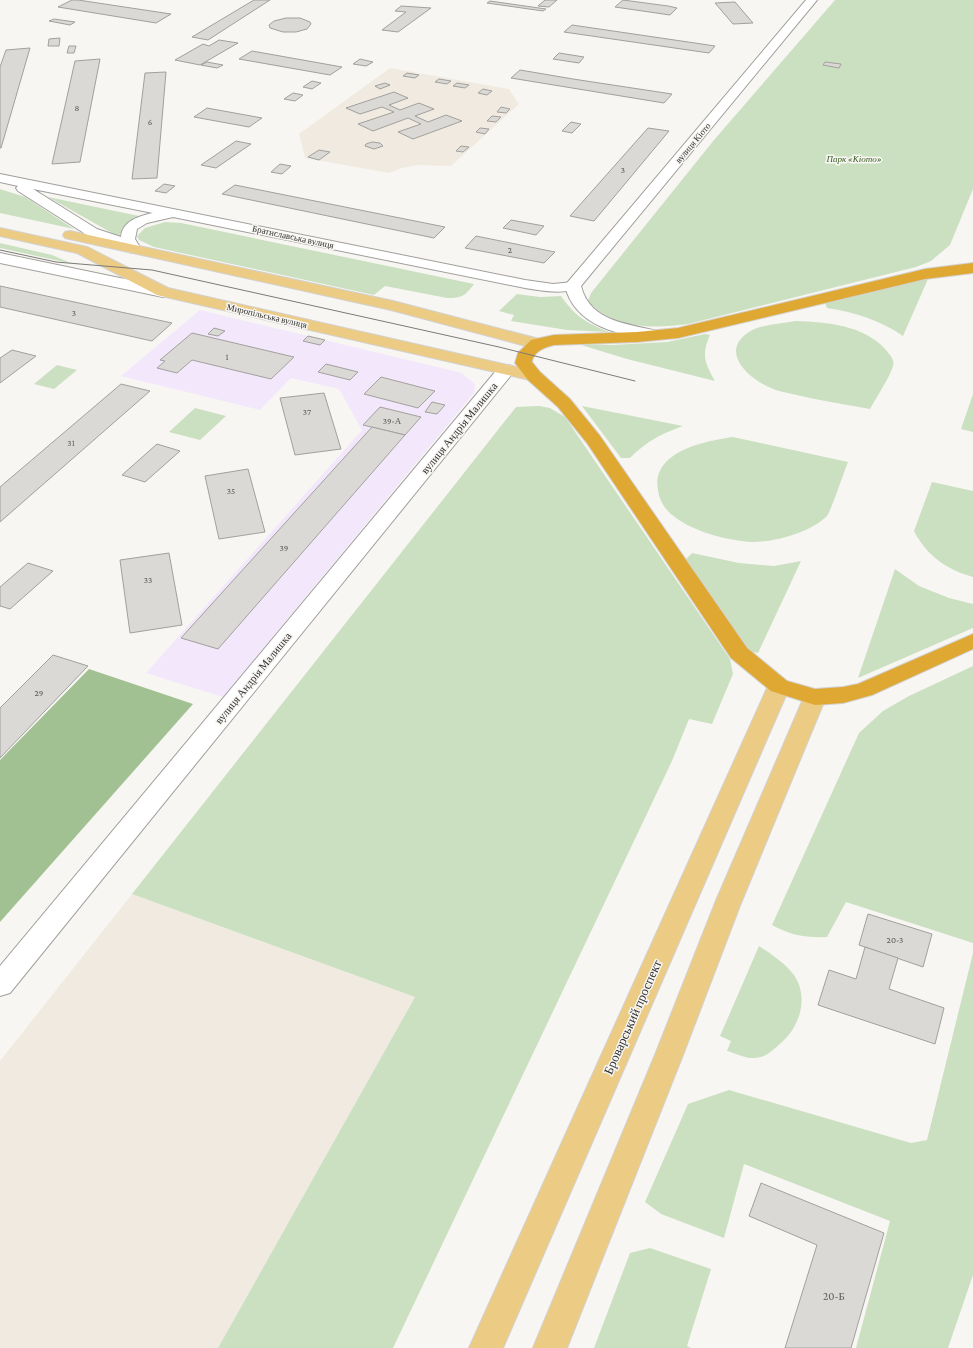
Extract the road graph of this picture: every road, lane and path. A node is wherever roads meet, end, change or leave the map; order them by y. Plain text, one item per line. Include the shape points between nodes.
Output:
1 (812, 0) edge
2 (6, 180) edge
3 (181, 214) junction
4 (0, 220) edge
5 (0, 232) edge
6 (127, 244) junction
7 (89, 253) junction
8 (0, 258) edge
9 (972, 265) edge
10 (573, 286) junction
11 (163, 292) junction
12 (656, 335) junction
13 (537, 344) junction
14 (506, 370) junction
15 (534, 376) junction
16 (973, 641) edge
17 (779, 686) junction
18 (815, 697) junction
19 (0, 985) edge
20 (486, 1348) edge
21 (550, 1348) edge

1 - 10 street, вулиця Кіото
2 - 3 street, Братиславська вулиця
2 - 6 street, Братиславська вулиця via 92,232
3 - 6 street via 159,216 134,225 128,232
3 - 10 street, Братиславська вулиця via 525,284 553,288
4 - 6 main road, Братиславська вулиця
5 - 7 main road
6 - 7 main road via 110,251
6 - 13 main road, Братиславська вулиця via 393,306
7 - 11 main road
8 - 11 street, Миропільська вулиця
9 - 12 highway via 678,333
10 - 12 street via 577,299 584,309 598,318 635,332
11 - 14 main road, Миропільська вулиця
12 - 13 highway via 572,338
13 - 15 highway via 524,357 523,363
14 - 15 main road, Миропільська вулиця
14 - 19 street, вулиця Андрія Малишка
15 - 17 highway via 564,403 594,440 740,653
16 - 18 highway via 864,690
17 - 18 highway
17 - 20 main road, Броварський проспект
18 - 21 main road via 728,903

